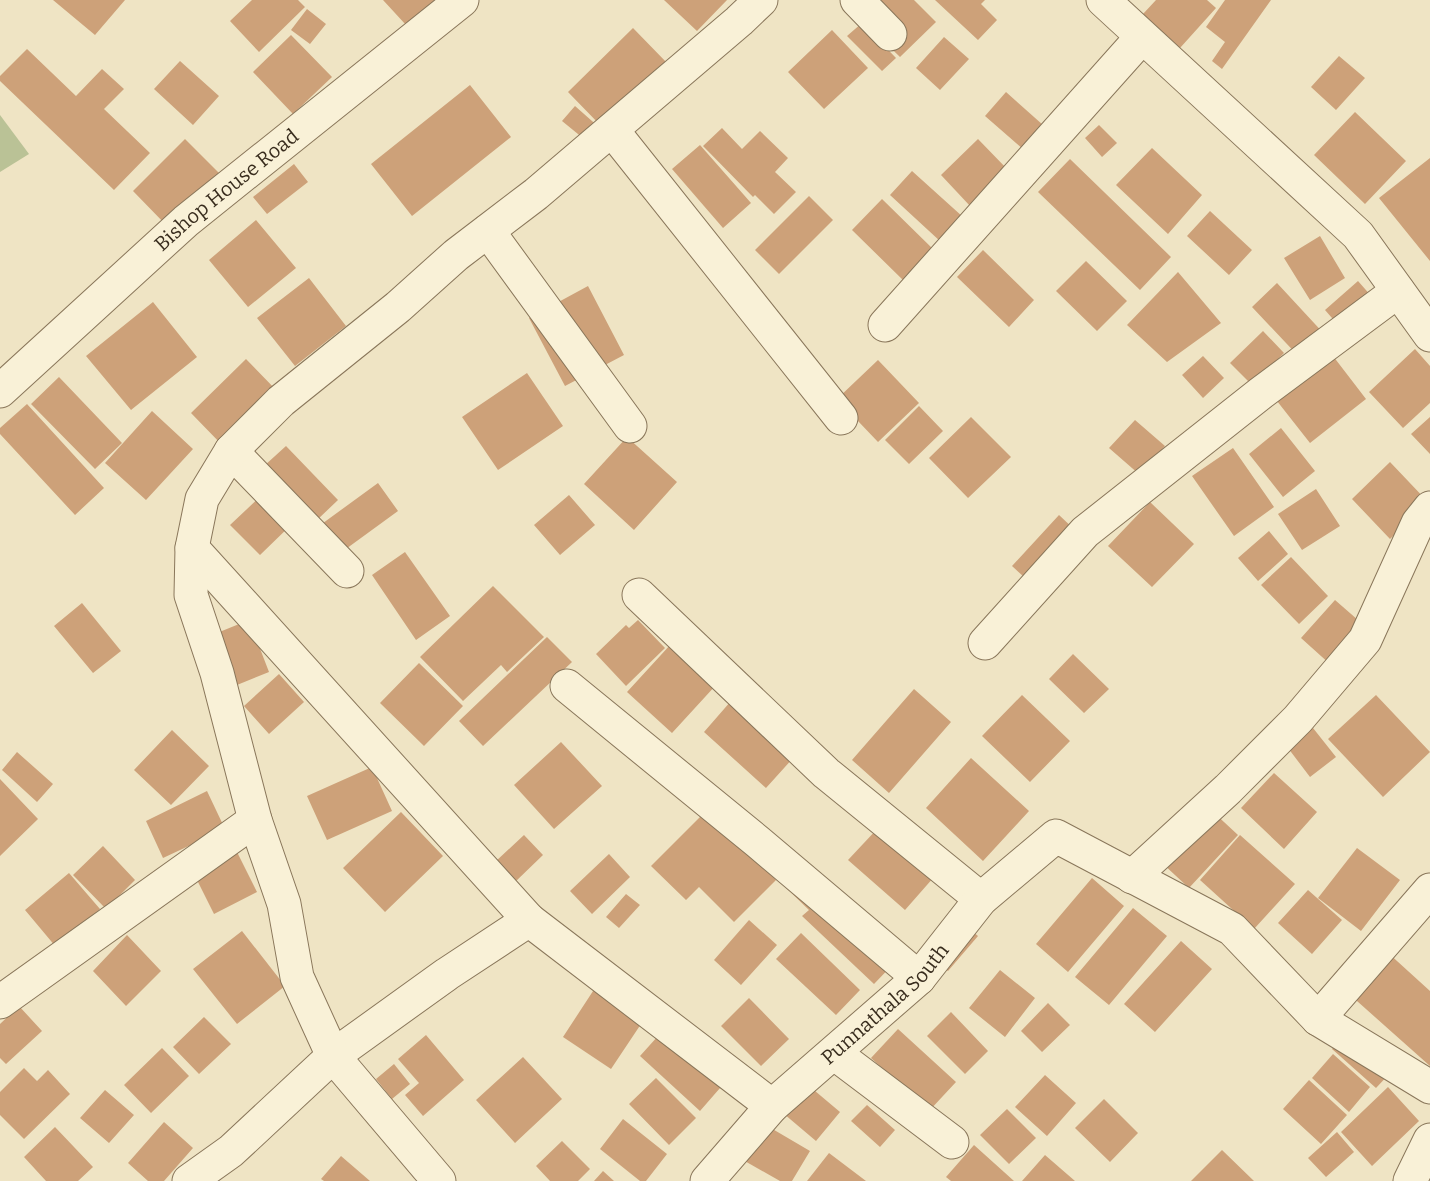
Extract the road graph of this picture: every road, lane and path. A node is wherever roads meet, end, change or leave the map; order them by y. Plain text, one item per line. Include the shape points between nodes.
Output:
1 (462, 0) edge
2 (761, 0) edge
3 (857, 0) edge
4 (1102, 0) edge
5 (890, 34) dead end
6 (1142, 37) junction
7 (612, 130) junction
8 (488, 231) junction
9 (1398, 291) junction
10 (885, 325) dead end
11 (1430, 335) edge
12 (0, 391) edge
13 (842, 418) dead end
14 (630, 426) dead end
15 (231, 451) junction
16 (1430, 508) edge
17 (192, 548) junction
18 (347, 571) dead end
19 (639, 594) dead end
20 (985, 643) dead end
21 (567, 686) dead end
22 (255, 820) junction
23 (1132, 877) junction
24 (1430, 890) edge
25 (981, 899) junction
26 (529, 920) junction
27 (919, 978) junction
28 (0, 1002) edge
29 (1318, 1019) junction
30 (834, 1053) junction
31 (333, 1056) junction
32 (1430, 1087) edge
33 (772, 1106) junction
34 (1430, 1140) edge
35 (952, 1142) dead end
36 (189, 1181) edge
37 (439, 1181) edge
38 (707, 1181) edge
39 (1410, 1181) edge

1 - 12 street, Bishop House Road via 186,221
2 - 7 street
3 - 5 street
4 - 6 street
6 - 9 street via 1358,236
6 - 10 street
7 - 8 street
7 - 13 street
8 - 14 street
8 - 15 street via 282,401
9 - 11 street
9 - 20 street via 1085,532
15 - 17 street via 202,499
15 - 18 street
16 - 23 street via 1419,523 1365,640 1298,719
17 - 22 street via 191,595 217,673
17 - 26 street
19 - 25 street via 826,773
21 - 27 street
22 - 28 street
22 - 31 street via 284,904 297,977
23 - 25 street, Punnathala South via 1056,836
23 - 29 street, Punnathala South via 1232,929
24 - 29 street
25 - 27 street, Punnathala South
26 - 31 street
26 - 33 street
27 - 30 street, Punnathala South
29 - 32 street, Punnathala South
30 - 33 street, Punnathala South
30 - 35 street
31 - 36 street via 231,1151
31 - 37 street
33 - 38 street, Punnathala South
34 - 39 street

